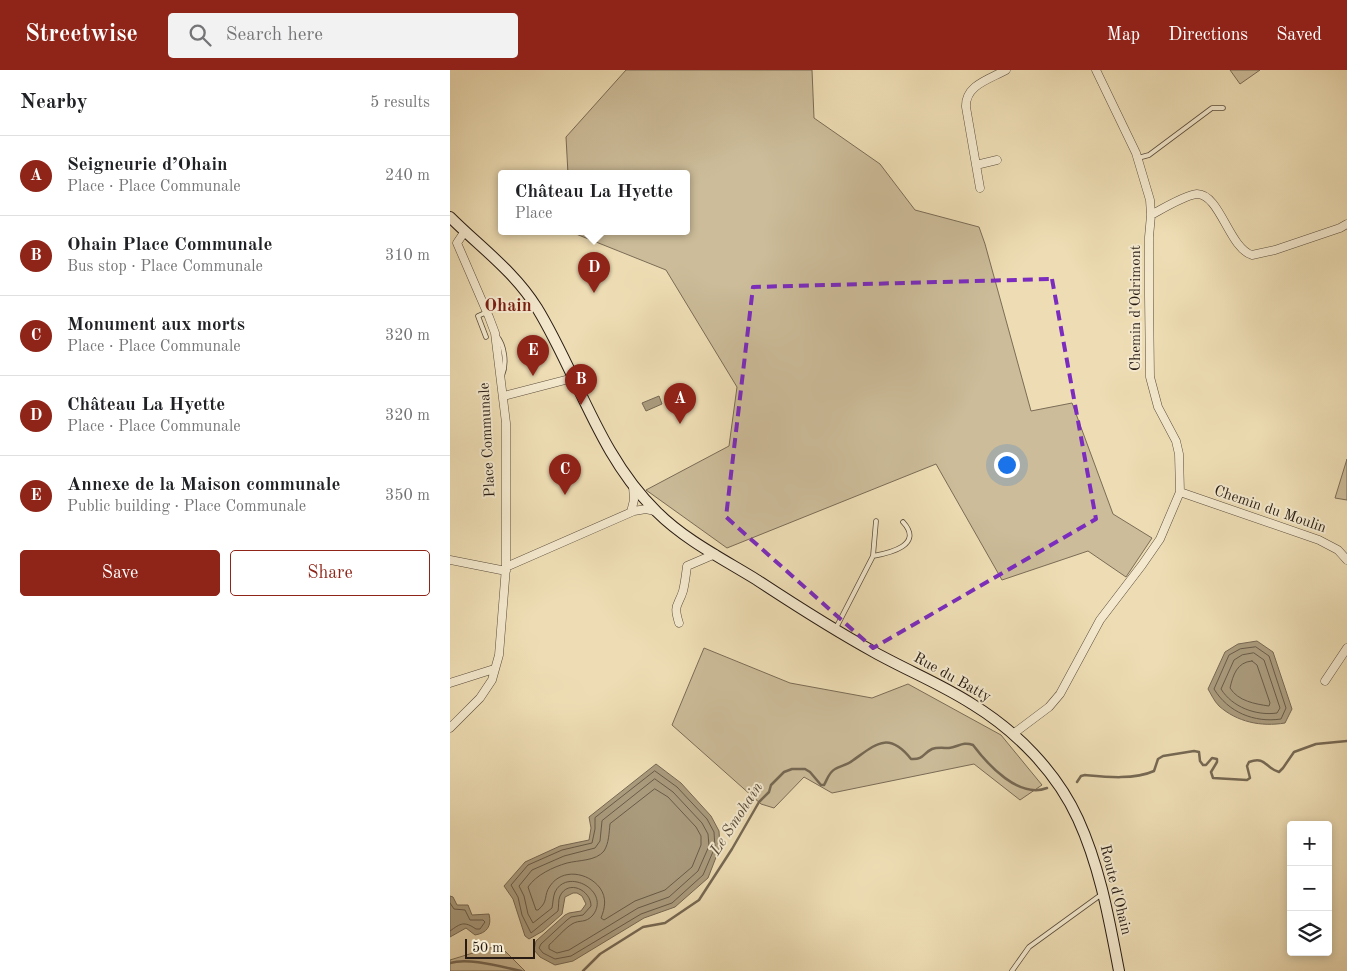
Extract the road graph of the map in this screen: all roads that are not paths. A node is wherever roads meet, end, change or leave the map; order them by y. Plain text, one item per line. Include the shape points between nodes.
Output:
1 (1006, 70) edge
2 (1096, 70) edge
3 (1223, 108) dead end
4 (1138, 158) junction
5 (997, 160) dead end
6 (976, 165) junction
7 (980, 188) dead end
8 (1151, 215) junction
9 (450, 217) edge
10 (1347, 224) edge
11 (465, 231) junction
12 (487, 312) junction
13 (486, 337) dead end
14 (573, 378) junction
15 (504, 396) junction
16 (634, 486) junction
17 (1180, 492) junction
18 (655, 511) junction
19 (630, 512) junction
20 (876, 521) dead end
21 (903, 522) dead end
22 (715, 554) junction
23 (873, 556) junction
24 (450, 560) edge
25 (1347, 560) edge
26 (506, 569) junction
27 (679, 623) dead end
28 (835, 630) junction
29 (1347, 648) edge
30 (494, 669) junction
31 (1325, 681) dead end
32 (450, 683) edge
33 (450, 728) edge
34 (1013, 734) junction
35 (1077, 817) joint
36 (1103, 893) junction
37 (1012, 971) edge
38 (1119, 971) edge

1 - 6 street via 972,89 966,98
2 - 4 street, Chemin d'Odrimont
3 - 4 lane via 1212,108 1149,155
4 - 8 street, Chemin d'Odrimont
5 - 6 street
6 - 7 street
8 - 10 street via 1192,195 1202,195 1211,201 1242,250 1252,256
8 - 17 street, Chemin d'Odrimont via 1148,274 1150,377 1158,407 1180,454
9 - 11 main road
11 - 12 street, Place Communale via 457,243
11 - 14 main road via 522,287 537,308
12 - 13 lane via 478,316
12 - 15 street, Place Communale via 495,333
14 - 15 street
14 - 16 main road via 611,454
15 - 26 street, Place Communale
16 - 18 main road
16 - 19 street
17 - 25 street, Chemin du Moulin via 1320,540 1338,550
17 - 34 street, Chemin d'Odrimont via 1160,539 1100,620 1060,694
18 - 19 street
18 - 22 main road, Rue du Batty
19 - 26 street
20 - 23 lane
21 - 23 lane via 910,533 906,544
22 - 27 street via 687,566 676,606
22 - 28 main road, Rue du Batty
23 - 28 lane
24 - 26 street
26 - 30 street, Place Communale via 499,655
28 - 34 main road, Rue du Batty via 970,702
29 - 31 street
30 - 32 street
30 - 33 street, Place Communale via 487,689
34 - 35 main road, Rue du Batty via 1039,760
35 - 36 main road, Route d'Ohain via 1096,864
36 - 37 lane via 1029,947
36 - 38 main road, Route d'Ohain

